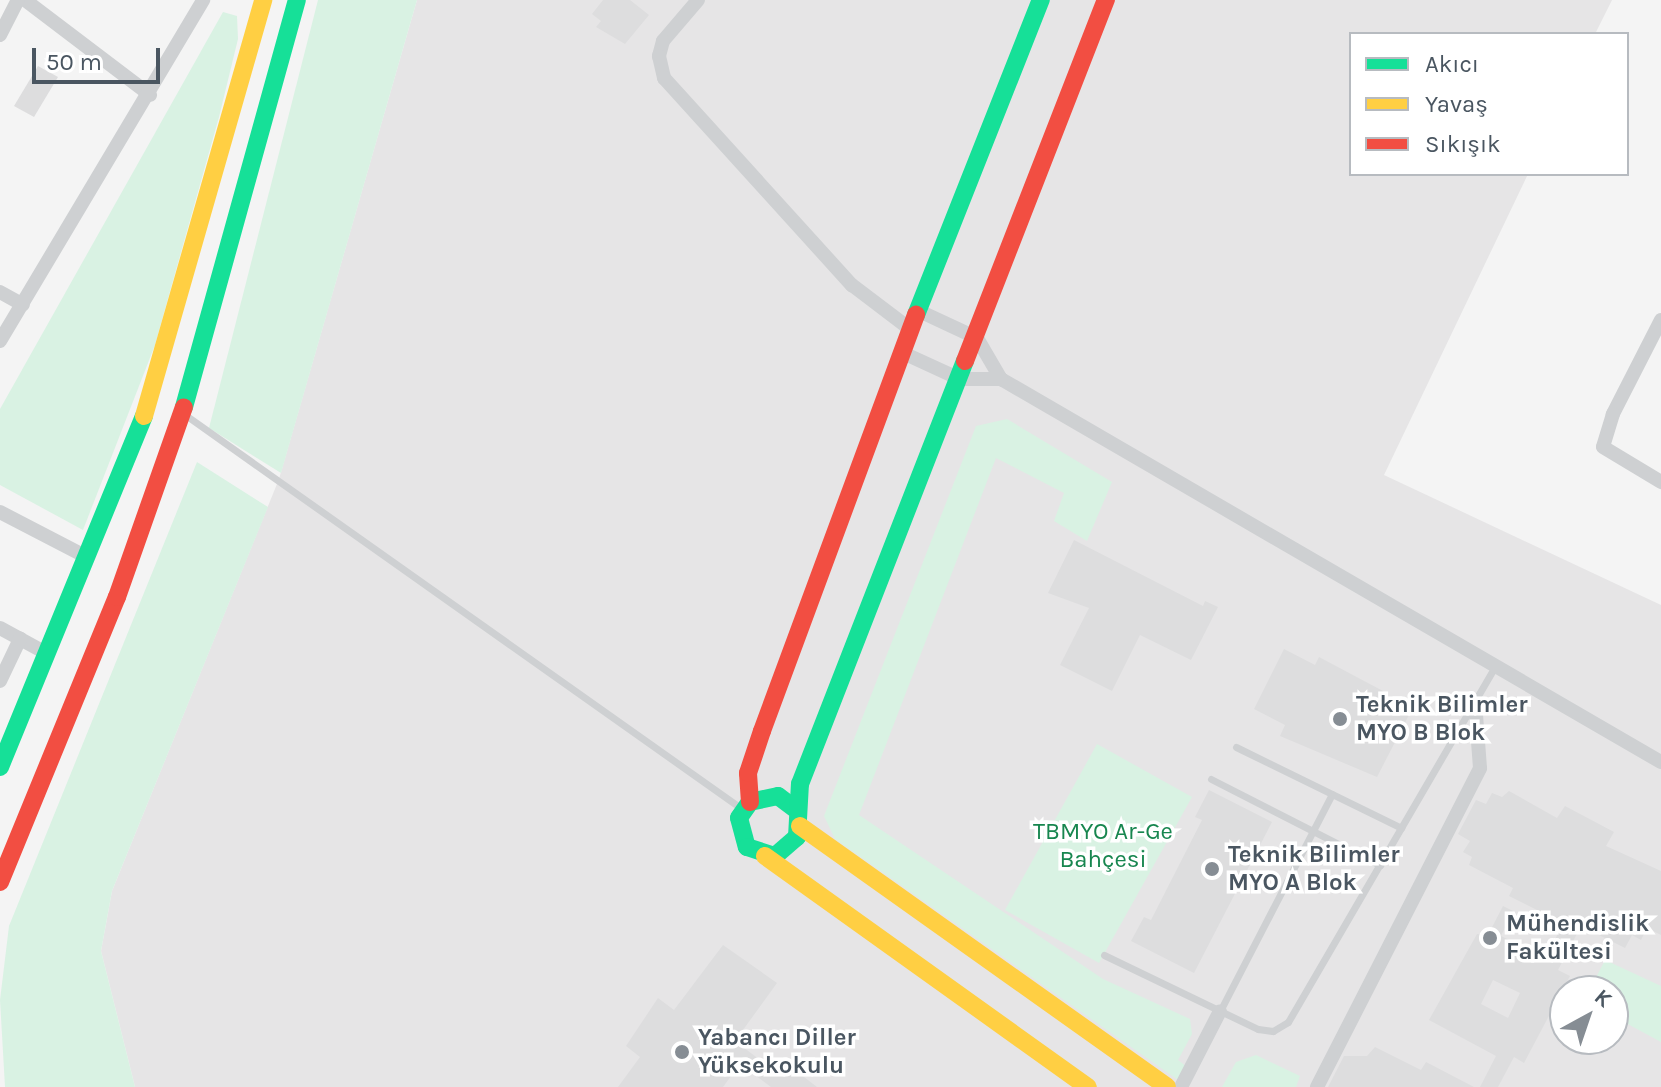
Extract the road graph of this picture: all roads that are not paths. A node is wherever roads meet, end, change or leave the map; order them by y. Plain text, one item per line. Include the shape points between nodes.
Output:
1 (18, 0) edge
2 (25, 0) edge
3 (203, 0) edge
4 (263, 0) edge
5 (297, 0) edge
6 (698, 0) edge
7 (1041, 0) edge
8 (1106, 0) edge
9 (0, 35) edge
10 (150, 95) junction
11 (0, 292) edge
12 (23, 305) junction
13 (917, 310) junction
14 (1661, 320) edge
15 (910, 329) junction
16 (977, 338) junction
17 (0, 341) edge
18 (901, 352) junction
19 (960, 379) junction
20 (1001, 379) junction
21 (182, 413) junction
22 (1661, 482) edge
23 (0, 512) edge
24 (85, 556) junction
25 (0, 628) edge
26 (20, 639) junction
27 (44, 652) junction
28 (1495, 666) junction
29 (0, 681) edge
30 (1475, 701) junction
31 (1236, 747) dead end
32 (1661, 762) edge
33 (0, 767) edge
34 (1211, 779) dead end
35 (1332, 794) junction
36 (746, 805) junction
37 (797, 817) junction
38 (1401, 828) junction
39 (1313, 830) junction
40 (765, 856) junction
41 (1380, 865) junction
42 (0, 882) edge
43 (1104, 955) dead end
44 (1220, 1011) junction
45 (1088, 1087) edge
46 (1167, 1087) edge
47 (1181, 1087) edge
48 (1317, 1087) edge

1 - 9 street
2 - 10 street
3 - 10 street
4 - 24 street via 153,394
5 - 21 street
6 - 15 street via 663,41 659,56 664,78 852,285
7 - 13 street
8 - 16 street
10 - 12 street
11 - 12 street
12 - 17 street
13 - 15 street
13 - 16 street
14 - 22 street via 1613,414 1603,447
15 - 18 street
16 - 19 street
16 - 20 street
18 - 19 street
18 - 36 street via 762,731 748,773
19 - 20 street
19 - 37 street
20 - 28 street
21 - 36 lane
21 - 42 street via 117,597
23 - 24 street
24 - 27 street
25 - 26 street
26 - 27 street
26 - 29 street
27 - 33 street
28 - 30 lane
28 - 32 street
30 - 38 lane
30 - 48 street via 1480,768
31 - 35 lane
34 - 39 lane
35 - 38 lane
35 - 39 lane
36 - 37 street via 778,796
36 - 40 street via 741,838
37 - 40 street via 788,849
37 - 46 street
38 - 41 lane
39 - 41 lane
39 - 44 lane
40 - 45 street
41 - 44 lane via 1288,1022 1273,1031 1258,1029
43 - 44 lane
44 - 47 street

